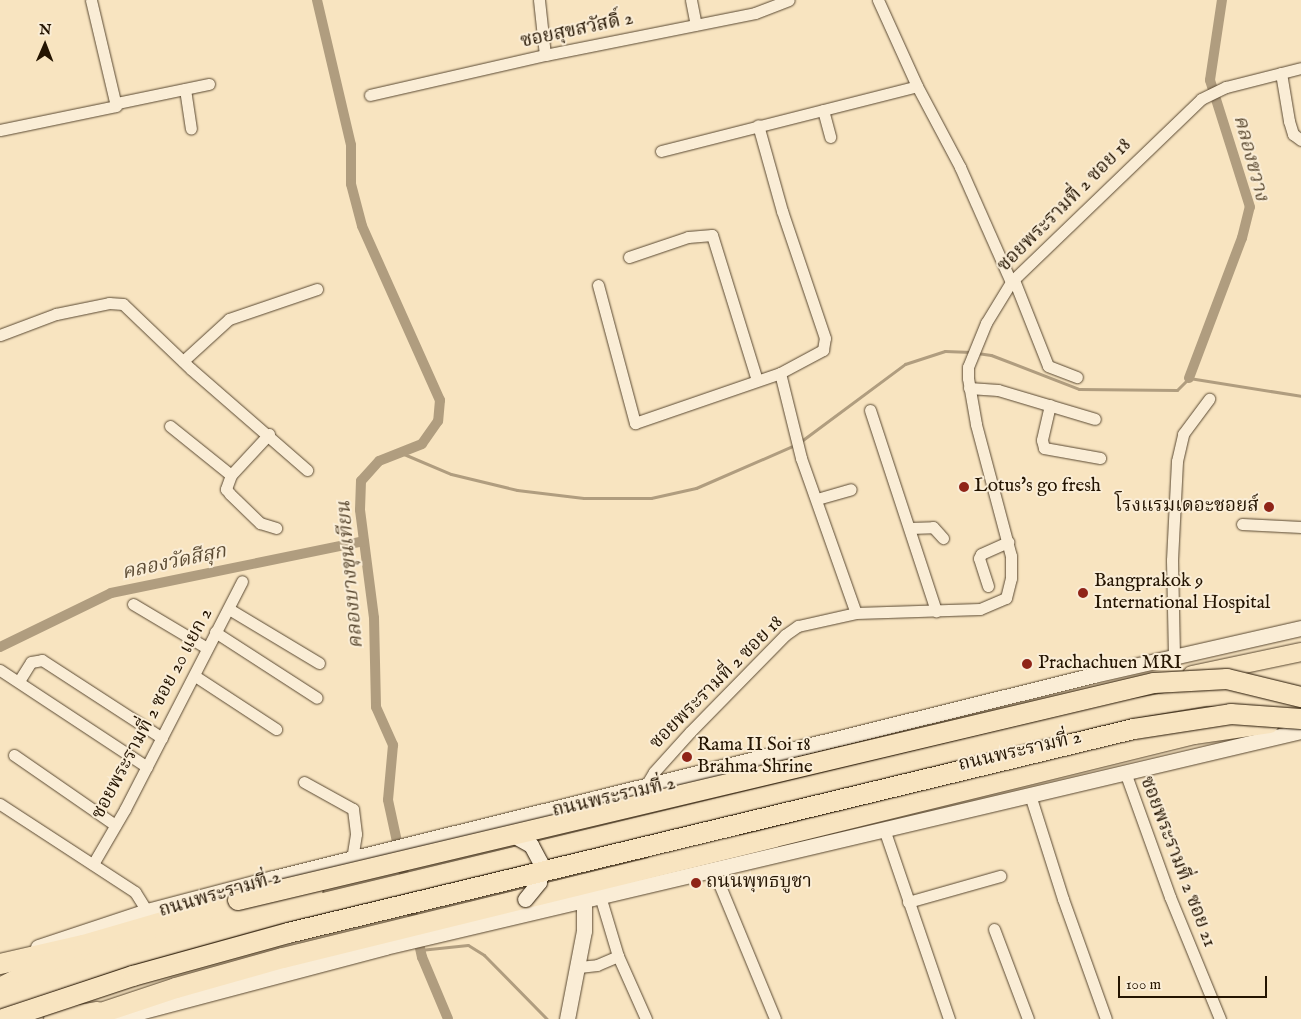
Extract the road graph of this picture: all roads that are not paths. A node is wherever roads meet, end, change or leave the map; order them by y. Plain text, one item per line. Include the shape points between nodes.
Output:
1 (91, 0) edge
2 (539, 0) edge
3 (691, 0) edge
4 (789, 0) edge
5 (878, 0) edge
6 (696, 25) junction
7 (545, 55) junction
8 (1301, 68) edge
9 (1281, 74) junction
10 (209, 84) dead end
11 (917, 86) junction
12 (184, 89) junction
13 (370, 95) dead end
14 (116, 103) junction
15 (823, 110) junction
16 (758, 125) junction
17 (191, 129) dead end
18 (0, 130) edge
19 (830, 137) dead end
20 (1301, 140) edge
21 (661, 151) dead end
22 (629, 258) dead end
23 (1012, 281) junction
24 (598, 284) dead end
25 (317, 289) dead end
26 (0, 335) edge
27 (183, 361) junction
28 (780, 372) junction
29 (1077, 377) dead end
30 (757, 380) junction
31 (969, 388) junction
32 (1210, 399) dead end
33 (1050, 405) junction
34 (870, 410) dead end
35 (1095, 419) dead end
36 (170, 426) dead end
37 (269, 434) junction
38 (1100, 458) dead end
39 (307, 470) dead end
40 (231, 475) junction
41 (851, 489) dead end
42 (817, 499) junction
43 (1242, 524) dead end
44 (1301, 527) edge
45 (276, 528) dead end
46 (910, 528) junction
47 (943, 538) dead end
48 (1008, 542) junction
49 (242, 580) dead end
50 (988, 586) dead end
51 (134, 604) dead end
52 (229, 609) junction
53 (936, 611) junction
54 (856, 613) junction
55 (1301, 628) edge
56 (215, 632) junction
57 (207, 648) junction
58 (1301, 652) edge
59 (1174, 656) junction
60 (320, 663) dead end
61 (0, 670) edge
62 (194, 676) junction
63 (20, 681) junction
64 (1301, 695) edge
65 (317, 698) dead end
66 (1301, 702) edge
67 (1301, 720) edge
68 (1301, 724) edge
69 (276, 729) dead end
70 (1301, 731) edge
71 (162, 738) junction
72 (14, 755) dead end
73 (147, 766) junction
74 (1125, 772) junction
75 (304, 782) dead end
76 (645, 787) junction
77 (1030, 795) junction
78 (0, 804) edge
79 (602, 822) junction
80 (115, 825) junction
81 (884, 829) junction
82 (511, 834) junction
83 (357, 856) junction
84 (93, 864) junction
85 (606, 864) junction
86 (713, 869) junction
87 (1000, 876) dead end
88 (600, 896) junction
89 (525, 899) junction
90 (584, 900) junction
91 (908, 902) junction
92 (147, 911) junction
93 (994, 929) dead end
94 (83, 945) junction
95 (618, 956) junction
96 (0, 962) edge
97 (579, 967) junction
98 (0, 988) edge
99 (0, 999) edge
100 (99, 1016) edge
101 (948, 1018) edge
102 (3, 1019) edge
103 (21, 1019) edge
104 (54, 1019) edge
105 (567, 1019) edge
106 (646, 1019) edge
107 (775, 1019) edge
108 (1028, 1019) edge
109 (1106, 1019) edge
110 (1220, 1019) edge

1 - 14 street
2 - 7 street
3 - 6 street
4 - 6 street, ซอยสุขสวัสดิ์ 2 via 754,13
5 - 11 street
6 - 7 street, ซอยสุขสวัสดิ์ 2
7 - 13 street, ซอยสุขสวัสดิ์ 2
8 - 9 street, ซอยพระรามที่ 2 ซอย 18
9 - 20 street via 1289,121 1293,134
9 - 23 street, ซอยพระรามที่ 2 ซอย 18 via 1226,87 1201,99
10 - 12 street
11 - 15 street
11 - 23 street via 960,167
12 - 14 street
12 - 17 street
14 - 18 street via 113,109
15 - 16 street
15 - 19 street
16 - 21 street
16 - 28 street via 825,345 823,350
22 - 30 street via 688,238 712,235
23 - 29 street via 1048,366
23 - 31 street, ซอยพระรามที่ 2 ซอย 18 via 978,340 968,367
24 - 30 street via 635,423
25 - 27 street via 229,319
26 - 27 street via 56,314 117,303 135,313
27 - 37 street
28 - 30 street
28 - 42 street via 796,439
31 - 33 street via 998,390
31 - 48 street, ซอยพระรามที่ 2 ซอย 18
32 - 59 street via 1182,434 1177,461 1172,560
33 - 35 street
33 - 38 street via 1042,440 1044,448
34 - 46 street
36 - 40 street
37 - 39 street
37 - 40 street
40 - 45 street via 226,489 230,494 260,523
41 - 42 street
42 - 54 street
43 - 44 street
46 - 47 street via 933,527
46 - 53 street
48 - 50 street via 981,554 979,558
48 - 53 street, ซอยพระรามที่ 2 ซอย 18 via 1012,578 1006,598 980,609
49 - 52 street, ซอยพระรามที่ 2 ซอย 20 แยก 2
51 - 57 street
52 - 56 street, ซอยพระรามที่ 2 ซอย 20 แยก 2
52 - 60 street
53 - 54 street, ซอยพระรามที่ 2 ซอย 18
54 - 76 street, ซอยพระรามที่ 2 ซอย 18 via 813,621 785,635 690,732 654,772
55 - 59 main road, ถนนพระรามที่ 2
56 - 57 street, ซอยพระรามที่ 2 ซอย 20 แยก 2
56 - 65 street
57 - 62 street, ซอยพระรามที่ 2 ซอย 20 แยก 2
58 - 79 main road, ถนนพระรามที่ 2 via 1011,717 805,774
59 - 76 main road, ถนนพระรามที่ 2
61 - 63 street
62 - 69 street
62 - 71 street, ซอยพระรามที่ 2 ซอย 20 แยก 2
63 - 71 street via 31,662 42,660
63 - 73 street
64 - 79 highway, bridge via 1242,685 1194,688 1010,730 762,796
64 - 82 highway, bridge via 1227,679 1154,683
66 - 85 main road, ถนนพระรามที่ 2 via 1180,736 872,809
66 - 99 highway via 1228,695 1130,709 254,920 127,956
67 - 85 highway, bridge via 1251,715 1198,719
67 - 102 highway, bridge via 1231,714 1134,729 288,933 133,976
68 - 89 highway via 1251,724 1194,734
70 - 74 main road
71 - 73 street, ซอยพระรามที่ 2 ซอย 20 แยก 2
72 - 80 street
73 - 80 street, ซอยพระรามที่ 2 ซอย 20 แยก 2
74 - 77 main road
74 - 110 street, ซอยพระรามที่ 2 ซอย 21
75 - 83 street via 353,809
76 - 83 main road, ถนนพระรามที่ 2
77 - 81 main road
77 - 109 street via 1062,899
78 - 84 street
79 - 98 main road, ถนนพระรามที่ 2 via 364,879 150,937
80 - 84 street, ซอยพระรามที่ 2 ซอย 20 แยก 2
81 - 86 main road
81 - 91 street
82 - 89 main road, bridge via 531,845 540,862 539,882
82 - 94 highway, bridge via 238,900
83 - 92 main road, ถนนพระรามที่ 2
84 - 92 street via 135,892
85 - 103 main road, ถนนพระรามที่ 2 via 160,975
86 - 88 main road
86 - 107 street
87 - 91 street
88 - 90 main road
88 - 95 street
89 - 100 highway via 253,966
90 - 97 main road
90 - 100 main road
91 - 101 street
92 - 96 main road, ถนนพระรามที่ 2
93 - 108 street
94 - 96 highway
94 - 98 highway
95 - 97 street via 596,965
95 - 106 street
97 - 105 main road
100 - 104 highway

